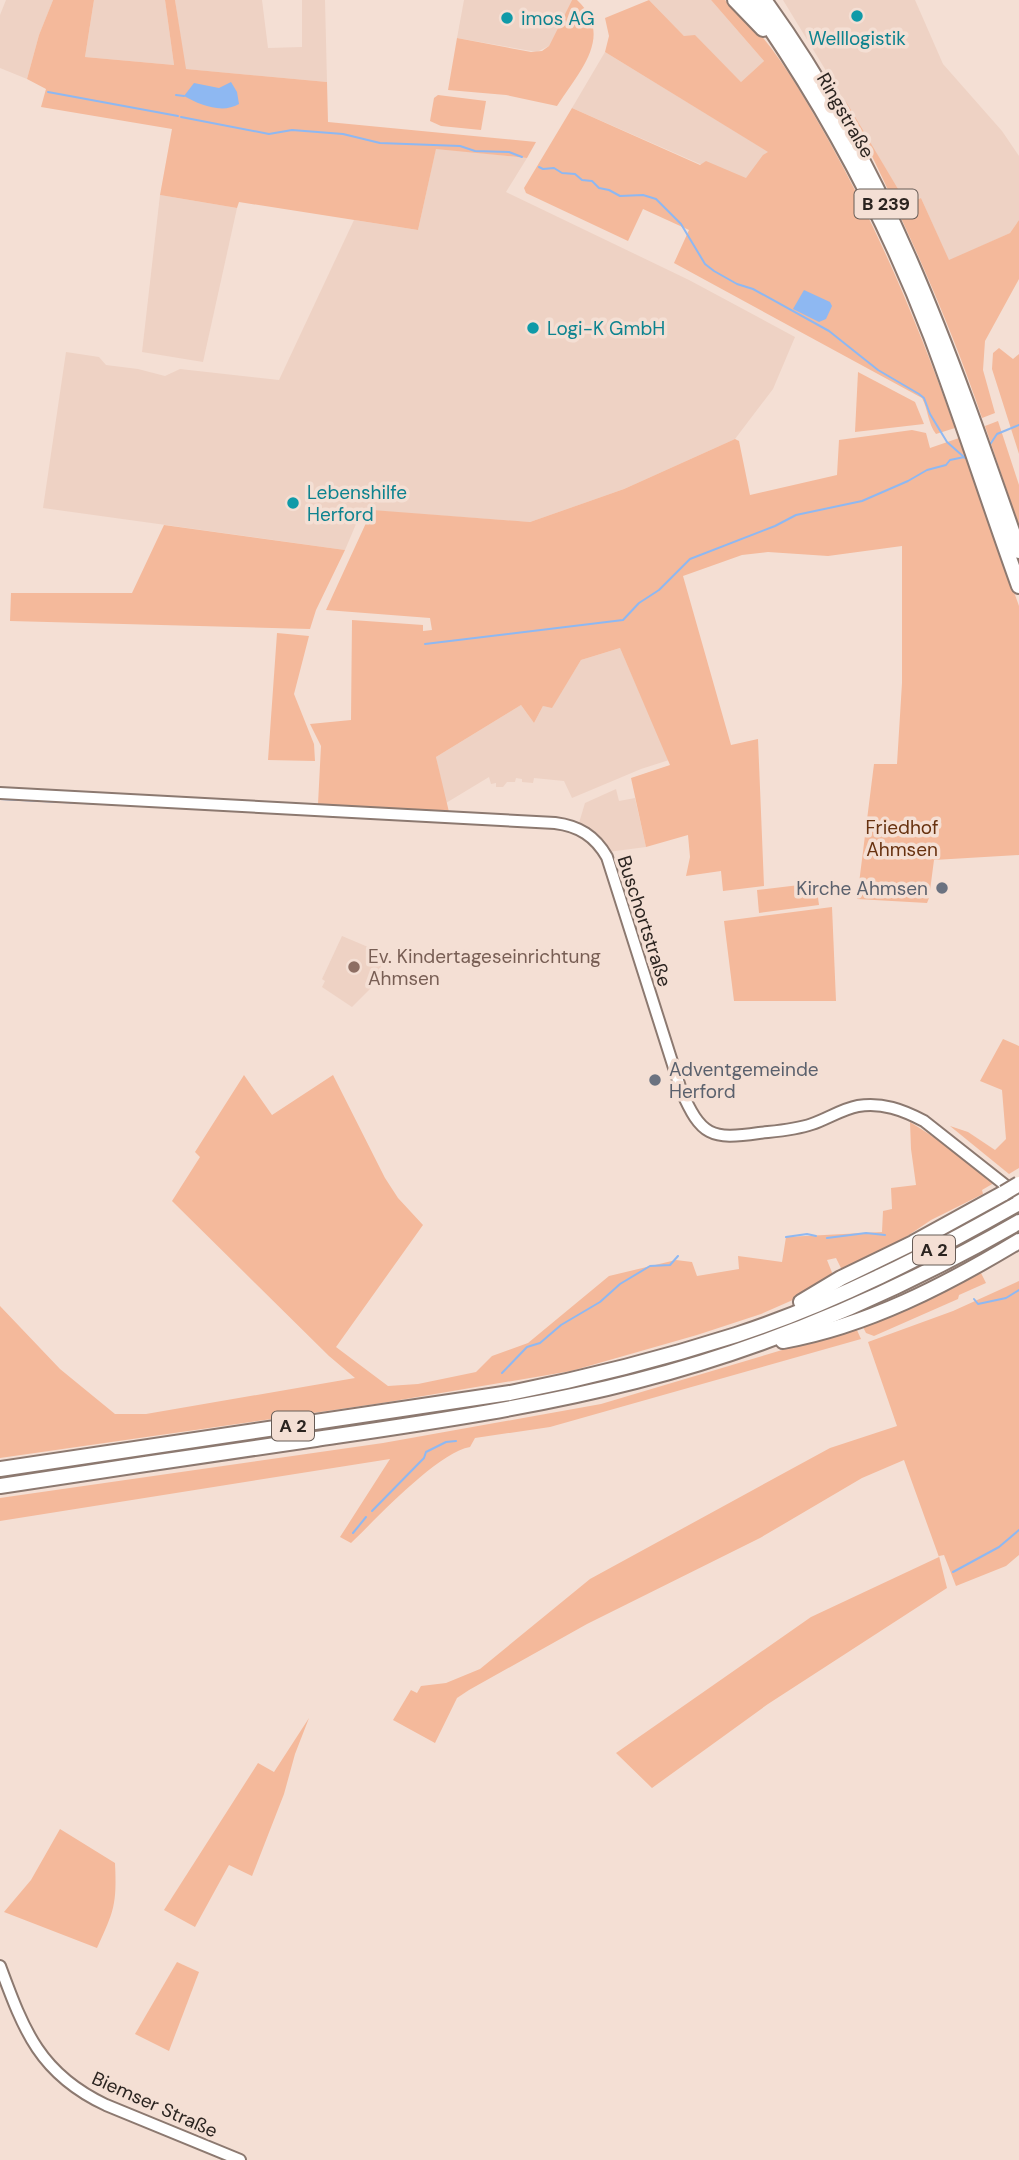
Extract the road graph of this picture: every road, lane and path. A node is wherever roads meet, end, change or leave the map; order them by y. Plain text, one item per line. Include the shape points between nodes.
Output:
1 (735, 0) edge
2 (751, 0) edge
3 (764, 0) edge
4 (771, 0) edge
5 (775, 15) junction
6 (806, 81) junction
7 (964, 410) junction
8 (991, 488) junction
9 (1019, 551) edge
10 (1017, 579) edge
11 (0, 793) edge
12 (1019, 1184) edge
13 (1019, 1201) edge
14 (1019, 1222) edge
15 (1019, 1241) edge
16 (841, 1286) junction
17 (854, 1314) junction
18 (0, 1469) edge
19 (0, 1486) edge
20 (0, 1966) edge
21 (240, 2160) edge

1 - 6 highway
2 - 6 highway, Ringstraße / B 239
3 - 5 highway, Ringstraße / B 239
4 - 5 highway
5 - 7 highway, Ringstraße / B 239 via 837,112 885,201 943,337
6 - 7 highway, Ringstraße / B 239 via 884,229
7 - 8 highway, B 239
8 - 9 highway, B 239
8 - 10 highway, B 239
11 - 13 main road, Buschortstraße via 573,826 590,835 607,857 681,1090 702,1126 718,1136 732,1137 803,1126 857,1107 887,1106 924,1121
12 - 16 highway, bridge
13 - 16 highway, A 2 via 922,1257
14 - 17 highway, A 2
15 - 17 highway via 911,1299
16 - 18 highway, A 2 via 761,1326 585,1378
17 - 19 highway, A 2 via 809,1336 747,1348 638,1381 489,1413
20 - 21 main road, Biemser Straße via 25,2032 62,2077 90,2098

